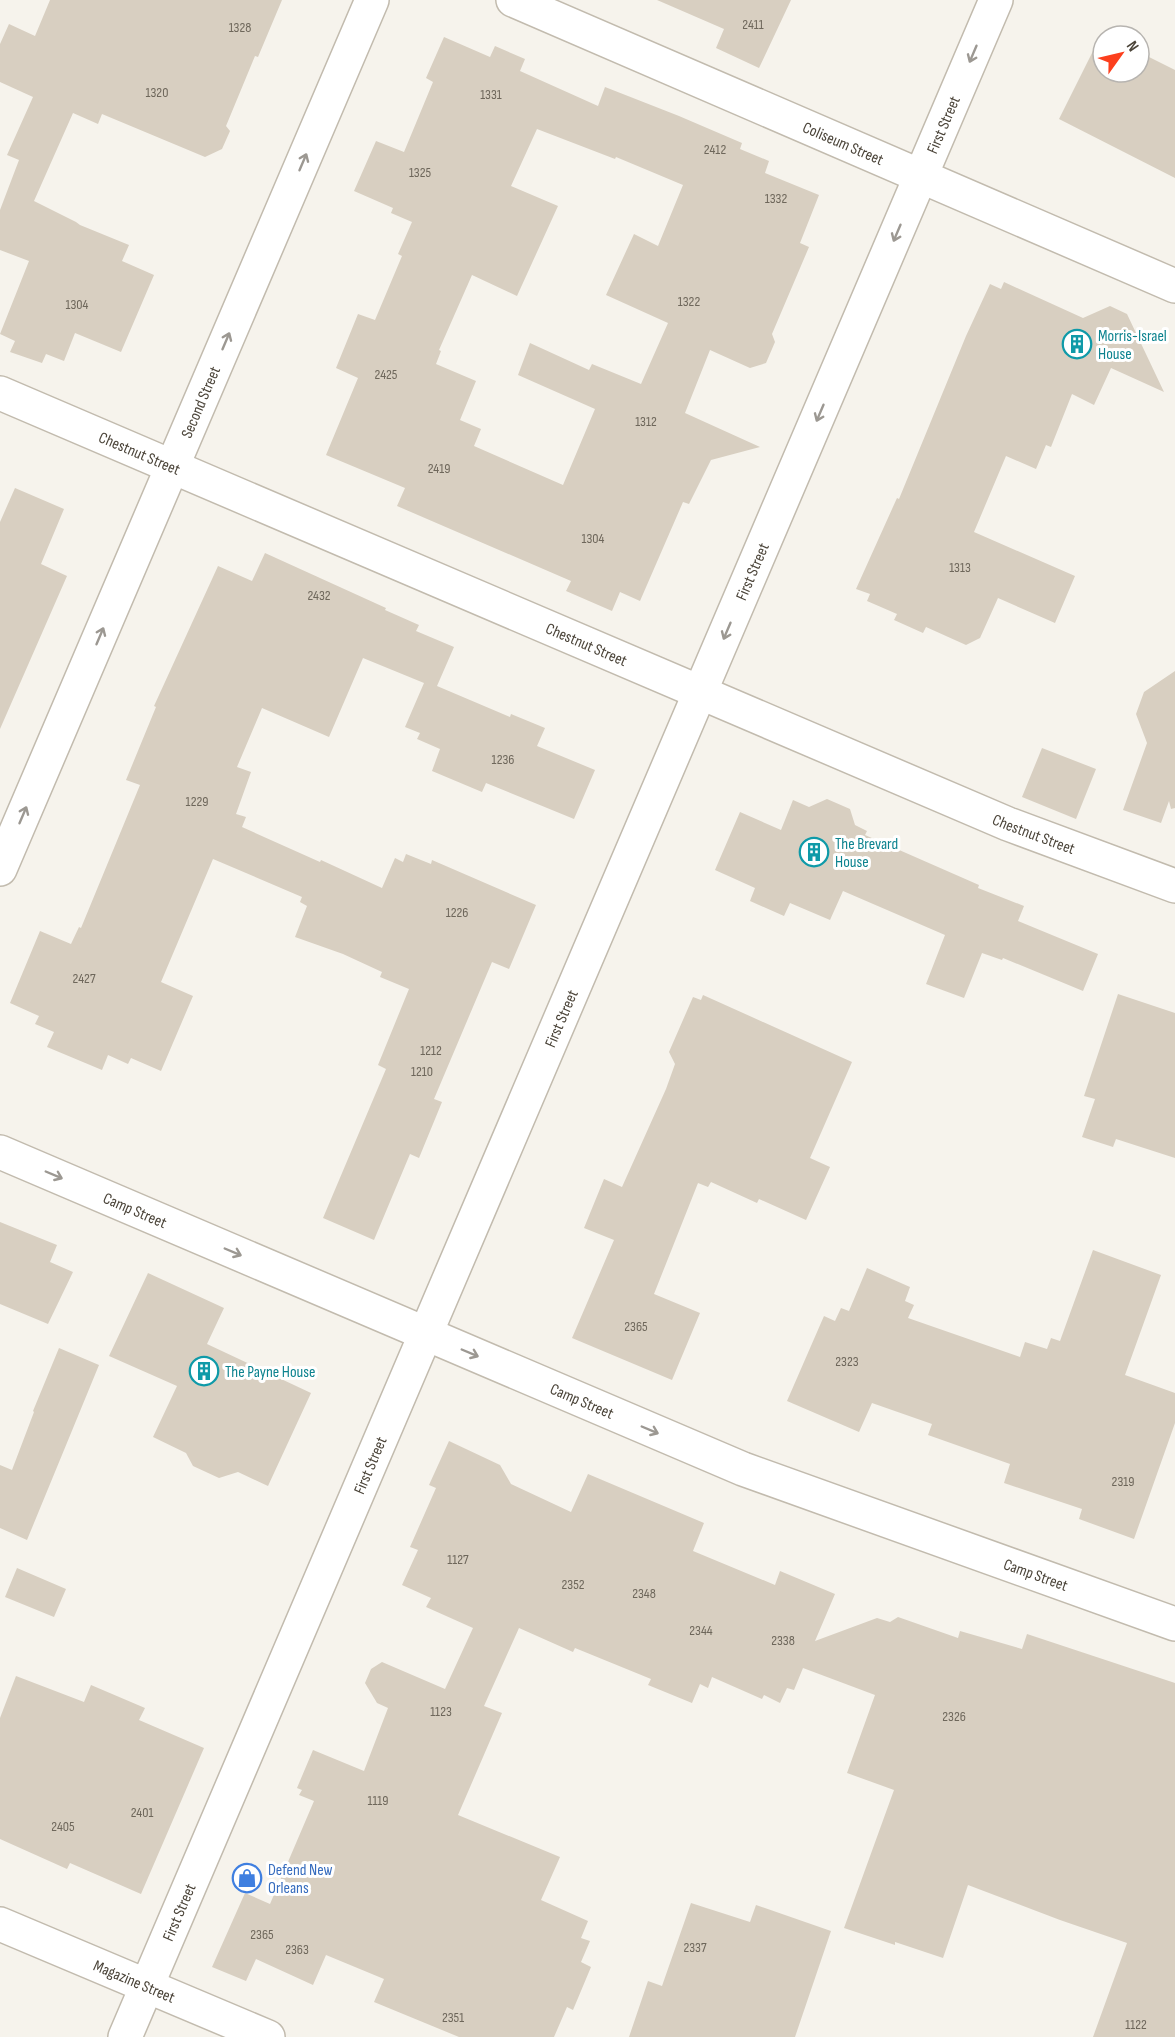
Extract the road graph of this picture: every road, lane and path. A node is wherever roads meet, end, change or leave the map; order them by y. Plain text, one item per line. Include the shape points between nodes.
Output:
1 (372, 0) edge
2 (513, 0) edge
3 (996, 0) edge
4 (921, 177) junction
5 (1175, 286) edge
6 (0, 393) edge
7 (172, 467) junction
8 (701, 693) junction
9 (0, 869) edge
10 (1175, 886) edge
11 (0, 1152) edge
12 (426, 1334) junction
13 (1175, 1624) edge
14 (0, 1924) edge
15 (147, 1987) junction
16 (126, 2037) edge
17 (268, 2037) edge

7 -> 1 street, Second Street
2 - 4 street, Coliseum Street
3 -> 4 street, First Street
4 - 5 street, Coliseum Street
4 -> 8 street, First Street
6 - 7 street, Chestnut Street
7 - 8 street, Chestnut Street
9 -> 7 street, Second Street
8 - 10 street, Chestnut Street via 1008,824
8 - 12 street, First Street
11 -> 12 street, Camp Street
12 -> 13 street, Camp Street via 743,1469
12 - 15 street, First Street
14 - 15 street, Magazine Street
15 - 16 street, First Street
15 - 17 street, Magazine Street

